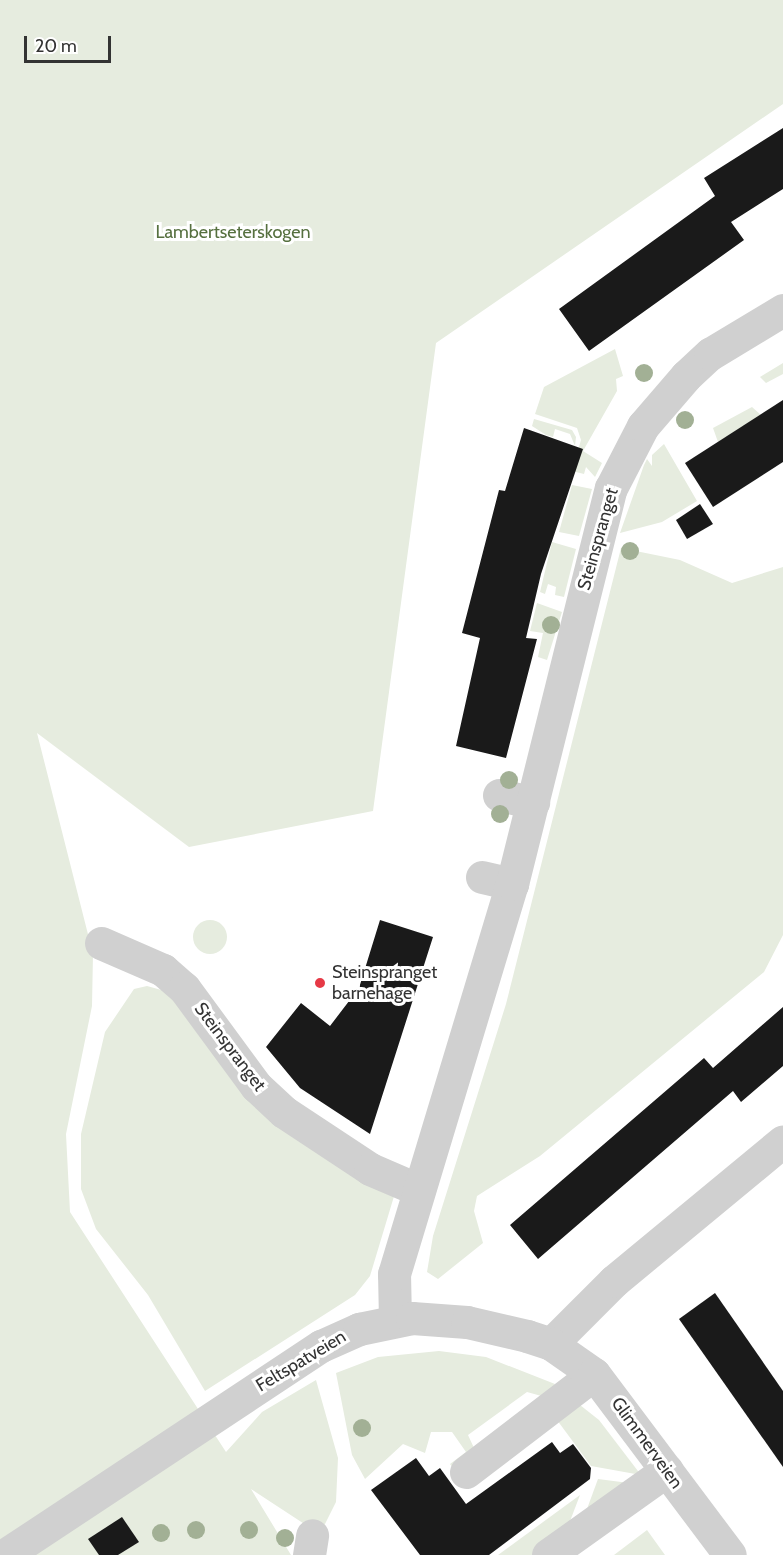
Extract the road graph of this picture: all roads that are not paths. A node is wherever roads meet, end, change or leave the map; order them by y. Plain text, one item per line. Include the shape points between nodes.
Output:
1 (783, 310) edge
2 (499, 795) dead end
3 (533, 802) junction
4 (101, 944) dead end
5 (783, 1142) edge
6 (419, 1190) junction
7 (395, 1320) junction
8 (551, 1344) junction
9 (594, 1374) junction
10 (667, 1470) junction
11 (466, 1472) dead end
12 (4, 1555) edge
13 (548, 1555) edge
14 (730, 1555) edge

1 - 3 street, Steinspranget via 710,354 663,400 632,444 596,534
2 - 3 street
3 - 6 street, Steinspranget via 497,881
4 - 6 street, Steinspranget via 163,970 183,988 256,1086 284,1112 370,1168
5 - 8 street via 608,1273
6 - 7 street, Steinspranget via 394,1274
7 - 8 street, Feltspatveien via 467,1322
7 - 12 street, Feltspatveien via 321,1346
8 - 9 street, Glimmerveien
9 - 10 street, Glimmerveien
9 - 11 street
10 - 13 street
10 - 14 street, Glimmerveien

